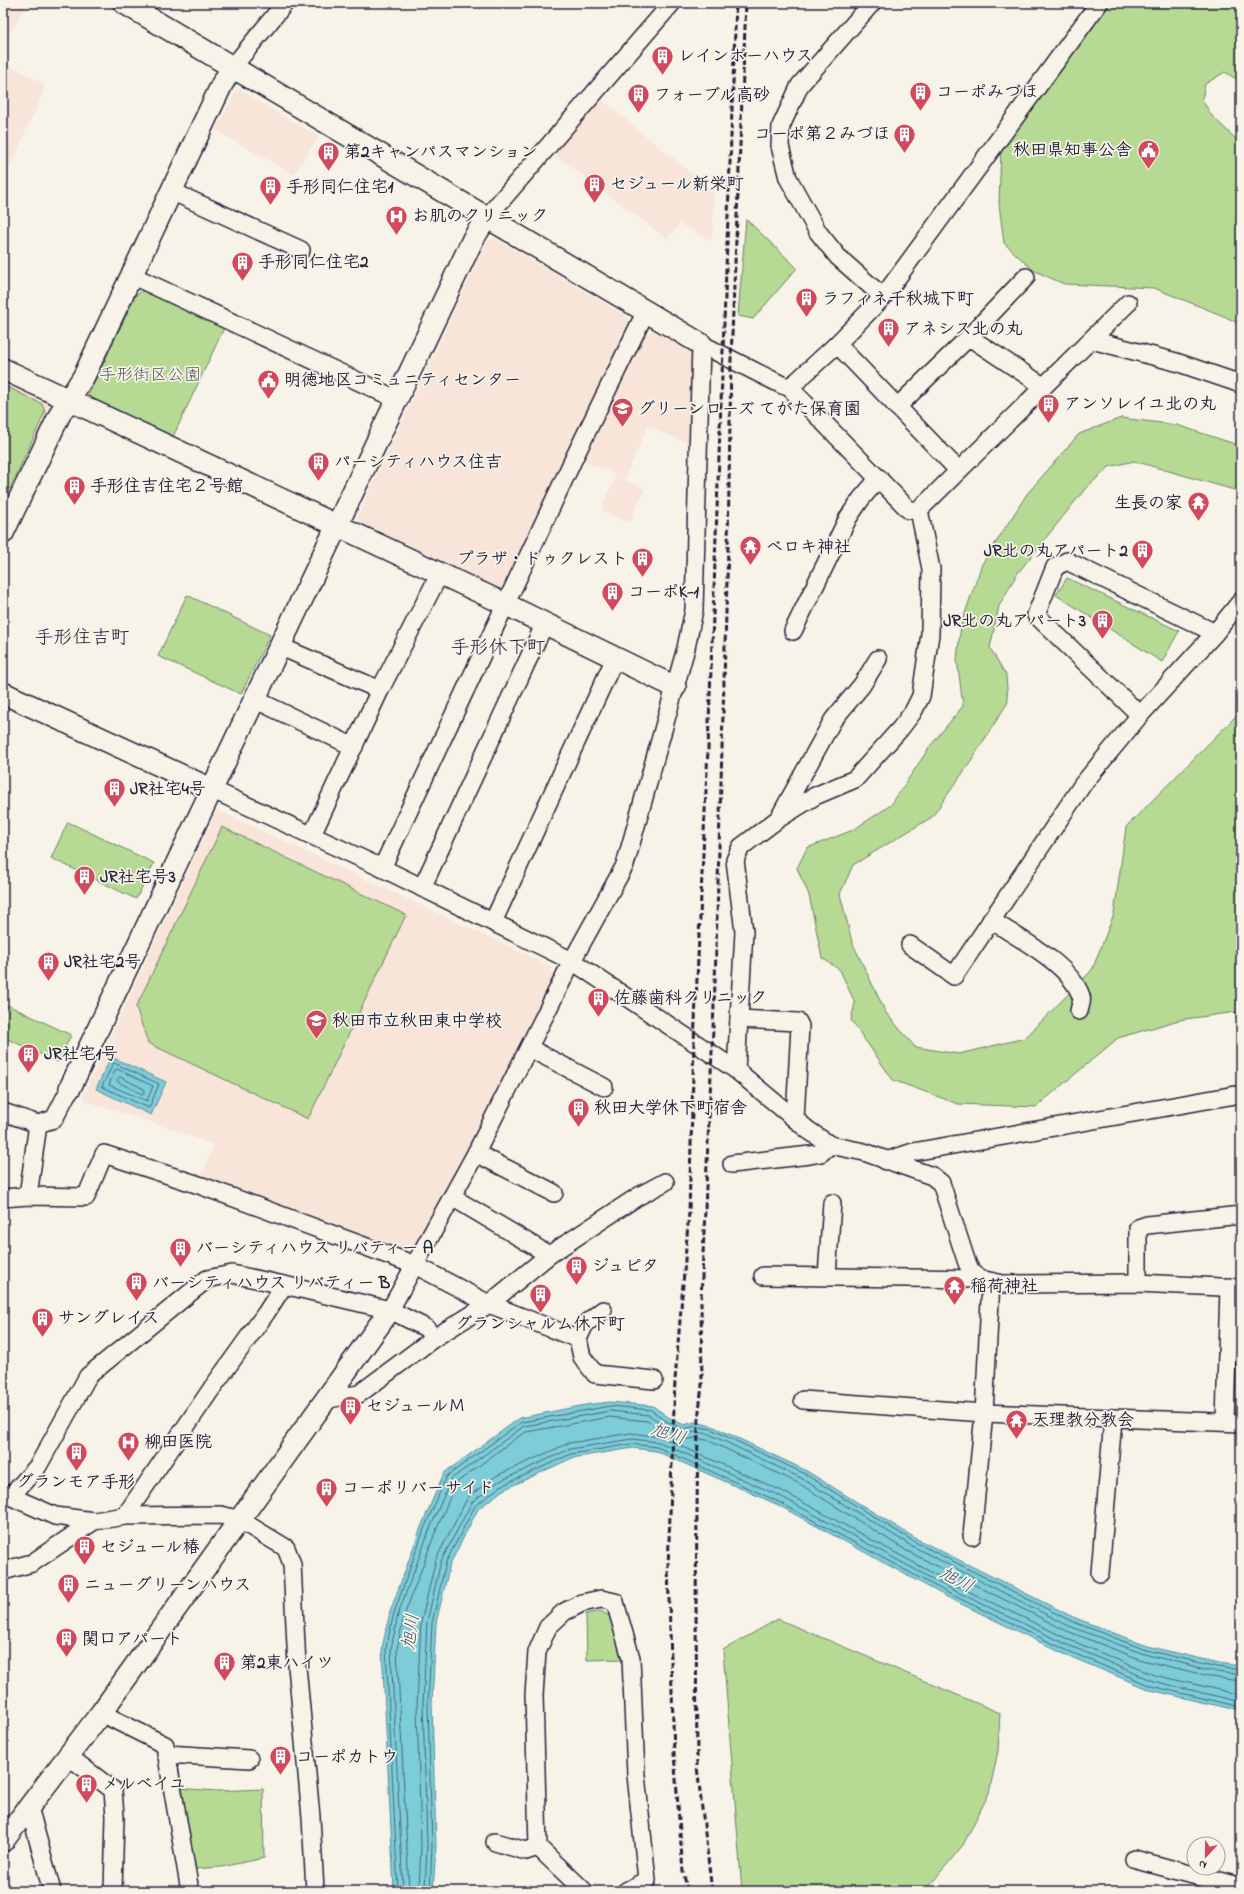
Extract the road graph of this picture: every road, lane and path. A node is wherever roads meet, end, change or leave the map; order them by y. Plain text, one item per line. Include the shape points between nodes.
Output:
1 (124, 3) edge
2 (285, 3) edge
3 (672, 3) edge
4 (872, 3) edge
5 (1099, 3) edge
6 (232, 68) junction
7 (171, 190) junction
8 (487, 217) junction
9 (301, 250) dead end
10 (131, 275) junction
11 (1026, 277) dead end
12 (882, 297) junction
13 (1128, 303) dead end
14 (646, 311) junction
15 (969, 338) junction
16 (1092, 340) junction
17 (701, 344) junction
18 (837, 344) junction
19 (3, 369) edge
20 (1241, 384) edge
21 (1044, 386) junction
22 (789, 387) junction
23 (396, 399) junction
24 (69, 400) junction
25 (897, 407) junction
26 (958, 470) junction
27 (879, 478) junction
28 (919, 510) junction
29 (337, 525) junction
30 (3, 533) edge
31 (440, 573) junction
32 (1241, 601) edge
33 (505, 604) junction
34 (545, 623) junction
35 (793, 631) dead end
36 (1215, 633) junction
37 (279, 646) junction
38 (615, 658) junction
39 (878, 658) dead end
40 (674, 687) junction
41 (380, 690) junction
42 (3, 693) edge
43 (254, 700) junction
44 (1140, 715) junction
45 (354, 747) junction
46 (211, 789) junction
47 (778, 819) junction
48 (312, 835) junction
49 (382, 868) junction
50 (422, 888) junction
51 (991, 920) junction
52 (493, 922) junction
53 (910, 945) dead end
54 (572, 961) junction
55 (1079, 1011) dead end
56 (739, 1019) junction
57 (529, 1048) junction
58 (736, 1070) junction
59 (604, 1087) dead end
60 (70, 1088) joint
61 (1241, 1094) edge
62 (3, 1112) edge
63 (795, 1119) junction
64 (38, 1124) junction
65 (830, 1145) junction
66 (476, 1153) junction
67 (886, 1161) junction
68 (732, 1164) dead end
69 (666, 1182) dead end
70 (554, 1193) dead end
71 (28, 1196) junction
72 (452, 1197) junction
73 (3, 1198) edge
74 (832, 1203) dead end
75 (1241, 1215) edge
76 (549, 1255) junction
77 (415, 1265) junction
78 (764, 1276) dead end
79 (827, 1276) junction
80 (985, 1280) junction
81 (1138, 1283) junction
82 (284, 1285) junction
83 (1235, 1288) edge
84 (489, 1304) junction
85 (390, 1310) junction
86 (604, 1310) dead end
87 (434, 1338) junction
88 (578, 1339) junction
89 (654, 1380) dead end
90 (328, 1399) junction
91 (803, 1400) dead end
92 (984, 1413) junction
93 (1112, 1418) junction
94 (1233, 1422) edge
95 (7, 1495) edge
96 (125, 1516) junction
97 (240, 1520) junction
98 (94, 1522) junction
99 (972, 1536) dead end
100 (3, 1571) edge
101 (1100, 1573) dead end
102 (101, 1713) junction
103 (166, 1754) junction
104 (68, 1756) junction
105 (249, 1759) dead end
106 (29, 1807) junction
107 (3, 1841) edge
108 (495, 1842) dead end
109 (538, 1847) junction
110 (1134, 1858) dead end
111 (1241, 1888) edge
112 (52, 1891) edge
113 (113, 1891) edge
114 (190, 1891) edge
115 (315, 1891) edge
116 (584, 1891) edge
117 (626, 1891) edge

1 - 6 street
2 - 6 street
3 - 8 street
4 - 12 street via 800,84 781,126 780,146 788,178 818,232 838,256
5 - 12 street
6 - 7 street
6 - 8 street
7 - 9 street
7 - 10 street
8 - 14 street
8 - 23 street via 472,240
10 - 23 street
10 - 24 street via 84,376
11 - 15 street
12 - 18 street
13 - 16 street
14 - 17 street
14 - 33 street
15 - 21 street
15 - 25 street
16 - 20 street via 1176,362
16 - 21 street
17 - 22 street
17 - 40 street via 694,610
18 - 22 street
18 - 25 street
19 - 24 street
21 - 26 street
22 - 27 street
23 - 29 street
24 - 29 street
24 - 30 street
25 - 26 street
26 - 28 street
27 - 28 street via 909,510
27 - 35 street via 848,518
28 - 47 street via 931,569 930,634 921,696 900,729 855,779 815,796
29 - 31 street
29 - 37 street
31 - 33 street
31 - 41 street
32 - 36 street
33 - 34 street
33 - 49 street
34 - 38 street
34 - 50 street
36 - 44 street
36 - 44 street via 1067,561 1055,567 1036,616
37 - 41 street
37 - 43 street
38 - 40 street
38 - 52 street
39 - 47 street via 862,685 833,720
40 - 54 street via 625,865
41 - 45 street
42 - 46 street
43 - 45 street
43 - 46 street
44 - 51 street via 1083,784
45 - 48 street
46 - 48 street
46 - 60 street
47 - 56 street via 741,847 735,860 744,932
48 - 49 street
49 - 50 street
50 - 52 street
51 - 53 street via 954,976
51 - 55 street via 1059,965 1074,981 1082,997
52 - 54 street
54 - 57 street
54 - 58 street
56 - 58 street
56 - 63 street via 798,1022 800,1026
57 - 59 street
57 - 66 street
58 - 63 street
60 - 64 street via 54,1119
61 - 67 street via 913,1152
62 - 64 street
63 - 65 street
64 - 71 street
65 - 67 street via 864,1152
65 - 68 street via 821,1153
66 - 70 street
66 - 72 street
67 - 80 street via 932,1176 941,1183 967,1264 971,1271
69 - 76 street via 637,1197
71 - 73 street
71 - 77 street via 86,1197 104,1154 202,1186
72 - 76 street
72 - 77 street
74 - 79 street
75 - 81 street via 1138,1228
76 - 84 street
77 - 84 street
77 - 85 street
78 - 79 street
79 - 80 street
80 - 81 street via 1003,1284
80 - 92 street
81 - 83 street
82 - 85 street
82 - 95 street via 232,1274 207,1279 88,1376 38,1466
82 - 96 street
83 - 94 street
84 - 87 street
84 - 88 street
85 - 87 street via 426,1328
85 - 90 street
86 - 88 street via 585,1324
87 - 90 street via 359,1394
88 - 89 street via 582,1357 595,1374
90 - 97 street
91 - 92 street
92 - 93 street
92 - 99 street
93 - 94 street
93 - 101 street
95 - 98 street via 55,1516
96 - 97 street via 221,1515
96 - 98 street
97 - 102 street
97 - 115 street via 286,1548 292,1564 297,1666
98 - 100 street via 32,1563
102 - 103 street via 165,1745
102 - 104 street
103 - 105 street
103 - 114 street
104 - 106 street
104 - 113 street via 113,1790
106 - 107 street
106 - 112 street
108 - 109 street via 526,1851
109 - 116 street
109 - 117 street via 534,1695 537,1652 548,1627 564,1612 582,1603 601,1599 615,1602 631,1658 636,1775 647,1880
110 - 111 street

